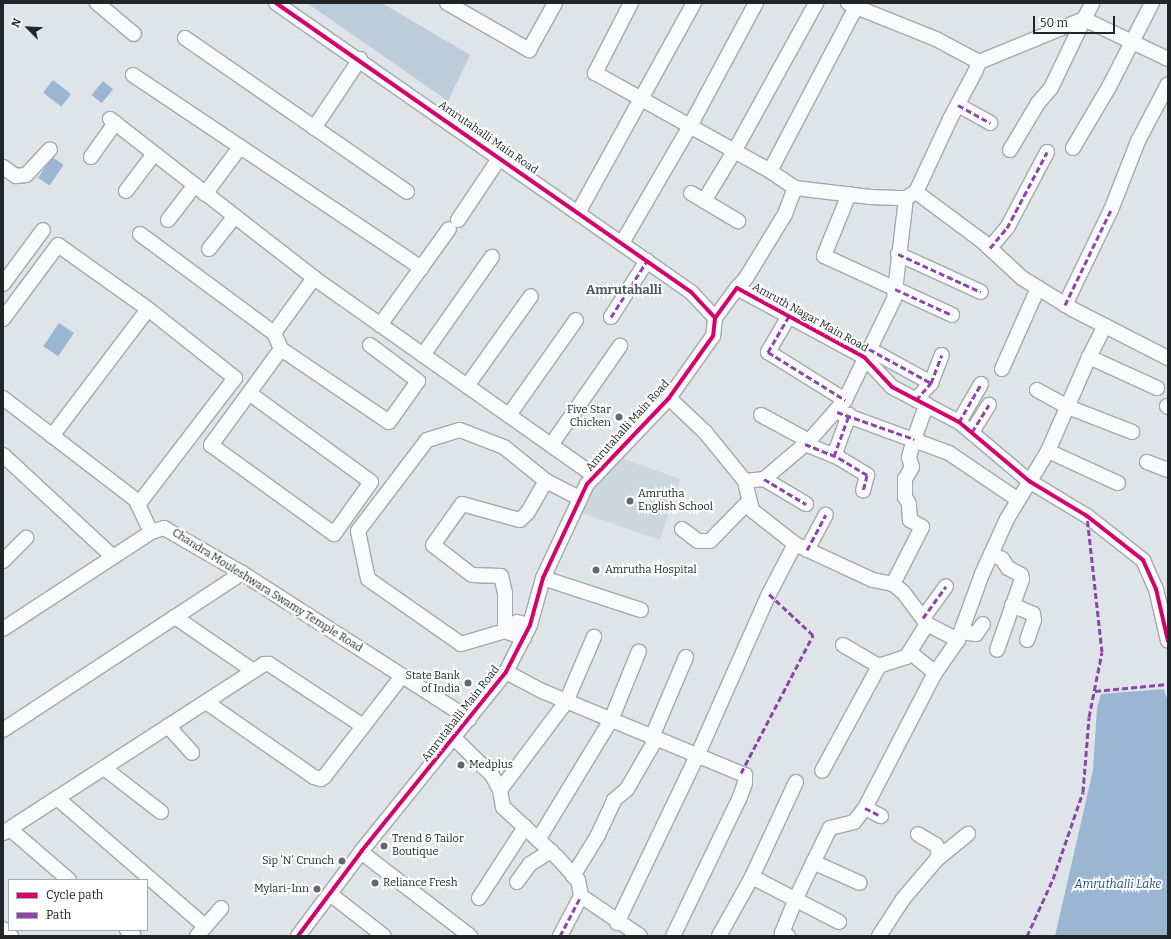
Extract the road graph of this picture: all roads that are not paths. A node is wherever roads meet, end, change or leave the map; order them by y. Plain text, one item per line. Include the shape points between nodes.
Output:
1 (97, 3) edge
2 (276, 3) edge
3 (447, 3) edge
4 (555, 3) edge
5 (631, 3) edge
6 (694, 3) edge
7 (756, 3) edge
8 (816, 3) edge
9 (1091, 3) edge
10 (1152, 3) edge
11 (852, 5) edge
12 (1084, 19) junction
13 (134, 34) dead end
14 (185, 38) dead end
15 (1132, 42) junction
16 (1168, 58) edge
17 (360, 59) junction
18 (979, 62) junction
19 (133, 75) dead end
20 (1168, 84) edge
21 (641, 98) junction
22 (958, 105) junction
23 (990, 123) dead end
24 (690, 126) junction
25 (314, 128) junction
26 (240, 147) junction
27 (1073, 148) dead end
28 (50, 149) dead end
29 (735, 150) junction
30 (1010, 150) dead end
31 (1047, 152) dead end
32 (154, 154) junction
33 (500, 157) junction
34 (91, 158) dead end
35 (770, 171) junction
36 (5, 174) edge
37 (795, 188) junction
38 (200, 190) junction
39 (126, 191) dead end
40 (407, 192) dead end
41 (691, 193) dead end
42 (849, 194) junction
43 (911, 195) junction
44 (704, 201) junction
45 (578, 213) junction
46 (235, 216) junction
47 (168, 220) dead end
48 (738, 221) dead end
49 (43, 230) dead end
50 (140, 234) dead end
51 (622, 244) junction
52 (990, 248) junction
53 (209, 249) dead end
54 (898, 254) junction
55 (492, 257) dead end
56 (647, 261) junction
57 (421, 268) junction
58 (314, 278) junction
59 (3, 284) edge
60 (737, 288) junction
61 (1038, 288) junction
62 (895, 289) junction
63 (981, 292) dead end
64 (531, 296) dead end
65 (1065, 305) junction
66 (148, 310) junction
67 (5, 311) edge
68 (952, 315) dead end
69 (789, 316) junction
70 (611, 317) dead end
71 (715, 318) junction
72 (576, 320) dead end
73 (380, 325) junction
74 (1105, 326) junction
75 (274, 333) junction
76 (370, 345) dead end
77 (620, 346) dead end
78 (281, 350) junction
79 (867, 353) junction
80 (423, 355) junction
81 (942, 355) dead end
82 (1089, 357) junction
83 (1168, 358) edge
84 (1002, 369) dead end
85 (931, 382) junction
86 (981, 384) dead end
87 (467, 386) junction
88 (1157, 388) dead end
89 (1038, 390) dead end
90 (249, 393) junction
91 (3, 398) edge
92 (669, 398) junction
93 (845, 400) junction
94 (922, 402) junction
95 (989, 405) dead end
96 (1068, 407) junction
97 (843, 414) junction
98 (509, 415) junction
99 (761, 415) dead end
100 (959, 422) junction
101 (972, 432) junction
102 (1132, 432) dead end
103 (52, 436) junction
104 (914, 439) junction
105 (807, 443) junction
106 (551, 445) junction
107 (1048, 451) junction
108 (834, 456) junction
109 (4, 458) edge
110 (1147, 462) dead end
111 (1168, 470) edge
112 (595, 476) junction
113 (764, 479) junction
114 (546, 481) junction
115 (745, 481) junction
116 (1030, 481) junction
117 (1118, 483) dead end
118 (863, 492) dead end
119 (580, 498) junction
120 (1017, 499) junction
121 (748, 502) junction
122 (806, 504) dead end
123 (138, 505) junction
124 (826, 515) dead end
125 (682, 529) dead end
126 (152, 532) junction
127 (26, 538) dead end
128 (801, 547) junction
129 (991, 554) junction
130 (113, 557) junction
131 (3, 561) edge
132 (242, 573) junction
133 (543, 578) junction
134 (893, 584) junction
135 (946, 586) dead end
136 (1012, 605) junction
137 (641, 610) dead end
138 (175, 617) junction
139 (925, 621) junction
140 (983, 624) dead end
141 (3, 629) edge
142 (506, 631) junction
143 (527, 631) junction
144 (960, 636) junction
145 (594, 637) dead end
146 (1027, 640) dead end
147 (1168, 642) edge
148 (843, 645) dead end
149 (997, 650) dead end
150 (639, 651) dead end
151 (910, 652) junction
152 (686, 657) dead end
153 (879, 666) junction
154 (252, 670) junction
155 (506, 672) junction
156 (935, 673) junction
157 (402, 676) junction
158 (206, 702) junction
159 (566, 702) junction
160 (469, 719) junction
161 (611, 720) junction
162 (168, 726) junction
163 (364, 726) junction
164 (3, 730) edge
165 (454, 738) junction
166 (654, 738) junction
167 (192, 753) dead end
168 (698, 754) junction
169 (104, 768) junction
170 (822, 771) dead end
171 (796, 782) dead end
172 (500, 790) junction
173 (58, 798) junction
174 (865, 808) junction
175 (161, 812) dead end
176 (881, 816) dead end
177 (525, 827) junction
178 (7, 831) edge
179 (918, 834) dead end
180 (968, 834) dead end
181 (538, 840) junction
182 (551, 851) junction
183 (361, 852) junction
184 (937, 859) junction
185 (813, 862) junction
186 (573, 876) junction
187 (752, 877) junction
188 (68, 879) edge
189 (145, 879) edge
190 (148, 882) edge
191 (517, 882) dead end
192 (860, 883) dead end
193 (330, 894) junction
194 (581, 896) junction
195 (479, 898) dead end
196 (795, 900) junction
197 (221, 908) dead end
198 (617, 922) junction
199 (839, 922) dead end
200 (3, 930) edge
201 (201, 931) edge
202 (783, 935) edge
203 (11, 936) edge
204 (298, 936) edge
205 (384, 936) edge
206 (470, 936) edge
207 (560, 936) edge
208 (640, 936) edge
209 (673, 936) edge
210 (719, 936) edge
211 (879, 936) edge

1 - 13 street
2 - 17 street, Amrutahalli Main Road
3 - 4 street via 529,50
5 - 21 street via 595,73
6 - 21 street
7 - 24 street
8 - 29 street
9 - 12 street
10 - 15 street
11 - 18 street via 936,39
11 - 35 street
12 - 15 street
12 - 18 street
12 - 30 street via 1051,88 1038,103
14 - 25 street
15 - 16 street
15 - 27 street
17 - 25 street
17 - 33 street, Amrutahalli Main Road
18 - 22 street
19 - 26 street
20 - 65 street via 1138,141 1111,210
21 - 24 street
21 - 45 street
22 - 23 street
22 - 43 street
24 - 29 street
24 - 51 street
25 - 40 street
26 - 38 street
26 - 57 street
28 - 36 street via 26,176
29 - 35 street
29 - 44 street
31 - 52 street via 1007,228
32 - 34 street via 112,121
32 - 38 street
32 - 39 street
33 - 45 street, Amrutahalli Main Road
33 - 57 street
35 - 37 street
37 - 42 street
37 - 60 street via 785,214 746,278
38 - 46 street
38 - 47 street
41 - 44 street
42 - 43 street
42 - 62 street via 824,256
43 - 52 street
43 - 54 street
44 - 48 street
45 - 51 street, Amrutahalli Main Road
46 - 53 street
46 - 58 street
49 - 59 street
50 - 75 street
51 - 56 street, Amrutahalli Main Road
52 - 61 street via 1022,278
54 - 62 street
54 - 63 street
55 - 80 street
56 - 70 street
56 - 71 street, Amrutahalli Main Road via 691,292
57 - 73 street
58 - 73 street
58 - 75 street
60 - 69 street, Amruth Nagar Main Road
60 - 71 street, Amruth Nagar Main Road
61 - 65 street
61 - 84 street
62 - 68 street
62 - 79 street via 894,298
64 - 87 street
65 - 74 street
66 - 67 street via 58,245
66 - 103 street
66 - 123 street via 235,378
69 - 79 street, Amruth Nagar Main Road
69 - 93 street via 768,352
71 - 92 street, Amrutahalli Main Road via 712,336
72 - 98 street
73 - 80 street
74 - 82 street
74 - 83 street
75 - 78 street
76 - 78 street via 418,381 389,422
77 - 106 street
78 - 90 street
79 - 85 street
79 - 93 street
79 - 94 street, Amruth Nagar Main Road via 892,387
80 - 87 street
81 - 85 street
82 - 88 street
82 - 96 street
85 - 94 street
86 - 100 street
87 - 98 street
89 - 96 street
90 - 90 street via 211,445 334,534 371,482
91 - 103 street
92 - 112 street, Amrutahalli Main Road
92 - 115 street via 705,432
93 - 97 street
94 - 100 street, Amruth Nagar Main Road
94 - 104 street
95 - 101 street
96 - 102 street
96 - 107 street
97 - 104 street
97 - 105 street
97 - 108 street
98 - 106 street
99 - 105 street
100 - 101 street, Amruth Nagar Main Road
101 - 116 street, Amruth Nagar Main Road
103 - 123 street via 136,500
104 - 120 street via 949,453
104 - 134 street via 910,457 912,467 905,479 905,497 909,504 910,520 922,527
105 - 108 street
105 - 113 street
106 - 112 street
107 - 116 street
107 - 117 street
108 - 118 street via 867,475
109 - 130 street
110 - 111 street
112 - 119 street, Amrutahalli Main Road via 587,484
113 - 115 street
113 - 122 street
114 - 119 street
114 - 142 street via 528,512 520,520 462,504 433,545 472,575 501,576 505,593
114 - 142 street via 504,447 460,430 427,440 358,531 368,578 461,644
115 - 121 street
116 - 120 street
116 - 147 street, Amruth Nagar Main Road via 1087,516 1143,560 1156,589
119 - 133 street, Amrutahalli Main Road
120 - 129 street
121 - 125 street via 710,541 698,541
121 - 128 street via 752,510
123 - 126 street
124 - 128 street
126 - 130 street, Chandra Mouleshwara Swamy Temple Road
126 - 132 street, Chandra Mouleshwara Swamy Temple Road via 168,529
127 - 131 street
128 - 134 street via 873,580
128 - 168 street via 769,594
129 - 136 street via 1002,558 1008,568 1021,575
129 - 144 street
130 - 141 street, Chandra Mouleshwara Swamy Temple Road
132 - 138 street
132 - 157 street, Chandra Mouleshwara Swamy Temple Road
133 - 137 street
133 - 143 street, Amrutahalli Main Road
134 - 139 street via 903,592
135 - 139 street
136 - 146 street via 1033,614 1034,620
136 - 149 street
138 - 154 street
138 - 164 street
139 - 144 street
139 - 151 street
140 - 144 street via 976,634
142 - 143 street via 512,636
143 - 155 street, Amrutahalli Main Road
144 - 156 street
145 - 159 street
148 - 153 street
150 - 161 street
151 - 153 street via 906,657
151 - 156 street
152 - 166 street
153 - 170 street
154 - 158 street
154 - 163 street via 269,664
155 - 159 street
155 - 160 street, Amrutahalli Main Road
156 - 174 street
157 - 160 street, Chandra Mouleshwara Swamy Temple Road
157 - 163 street
158 - 162 street
158 - 163 street via 318,778 324,777
159 - 161 street
159 - 172 street
160 - 165 street, Amrutahalli Main Road
161 - 166 street
161 - 181 street
162 - 167 street
162 - 169 street
165 - 172 street via 492,775
165 - 183 street, Amrutahalli Main Road
166 - 168 street
166 - 186 street via 628,789 614,800 598,835
168 - 198 street
168 - 209 street via 745,775 745,783 722,838
169 - 173 street
169 - 175 street
171 - 187 street
172 - 177 street via 503,807
173 - 178 street
173 - 189 street
174 - 176 street
174 - 185 street via 854,822 830,828
177 - 181 street
177 - 195 street
178 - 188 street
179 - 184 street via 936,845 939,851
180 - 184 street
181 - 182 street
182 - 186 street
182 - 191 street via 530,864
183 - 193 street, Amrutahalli Main Road
183 - 206 street
184 - 211 street via 903,899
185 - 192 street
185 - 196 street
186 - 194 street via 578,880
187 - 196 street
187 - 210 street
190 - 201 street
193 - 204 street, Amrutahalli Main Road
193 - 205 street
194 - 198 street
194 - 207 street
196 - 199 street
196 - 202 street
197 - 201 street
198 - 208 street
200 - 203 street

